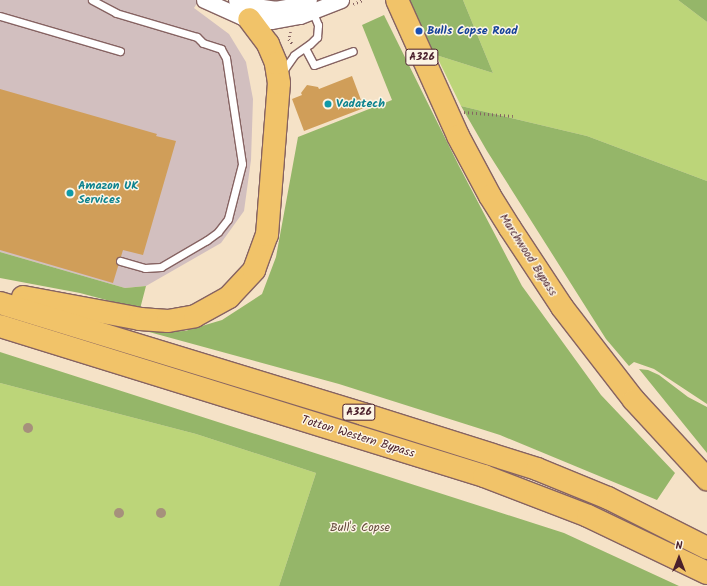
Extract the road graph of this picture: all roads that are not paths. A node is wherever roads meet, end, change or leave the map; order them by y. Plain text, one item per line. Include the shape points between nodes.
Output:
1 (92, 0) edge
2 (204, 0) edge
3 (236, 0) edge
4 (341, 0) edge
5 (397, 0) edge
6 (310, 4) edge
7 (0, 16) edge
8 (249, 19) junction
9 (305, 48) junction
10 (120, 51) dead end
11 (353, 51) dead end
12 (279, 83) junction
13 (120, 261) dead end
14 (0, 293) edge
15 (0, 303) edge
16 (0, 326) edge
17 (707, 479) edge
18 (707, 548) edge
19 (707, 573) edge

1 - 13 lane via 116,13 197,37 204,43 221,49 226,58 242,164 228,219 218,232 161,267 145,268
2 - 8 street
3 - 6 street via 248,5 275,9
4 - 6 street
5 - 17 main road, Marchwood Bypass / A326 via 448,114 490,196 562,307 634,400
6 - 8 street via 280,20
6 - 9 lane via 318,32 315,40
7 - 10 lane
8 - 12 main road via 268,44 276,63
9 - 11 lane via 314,66
9 - 12 lane via 288,62
12 - 14 main road via 267,235 254,270 229,297 195,316 168,321 140,319
15 - 18 main road, Totton Western Bypass / A326 via 537,469 608,498
16 - 19 main road, Totton Western Bypass / A326 via 484,476 588,516

